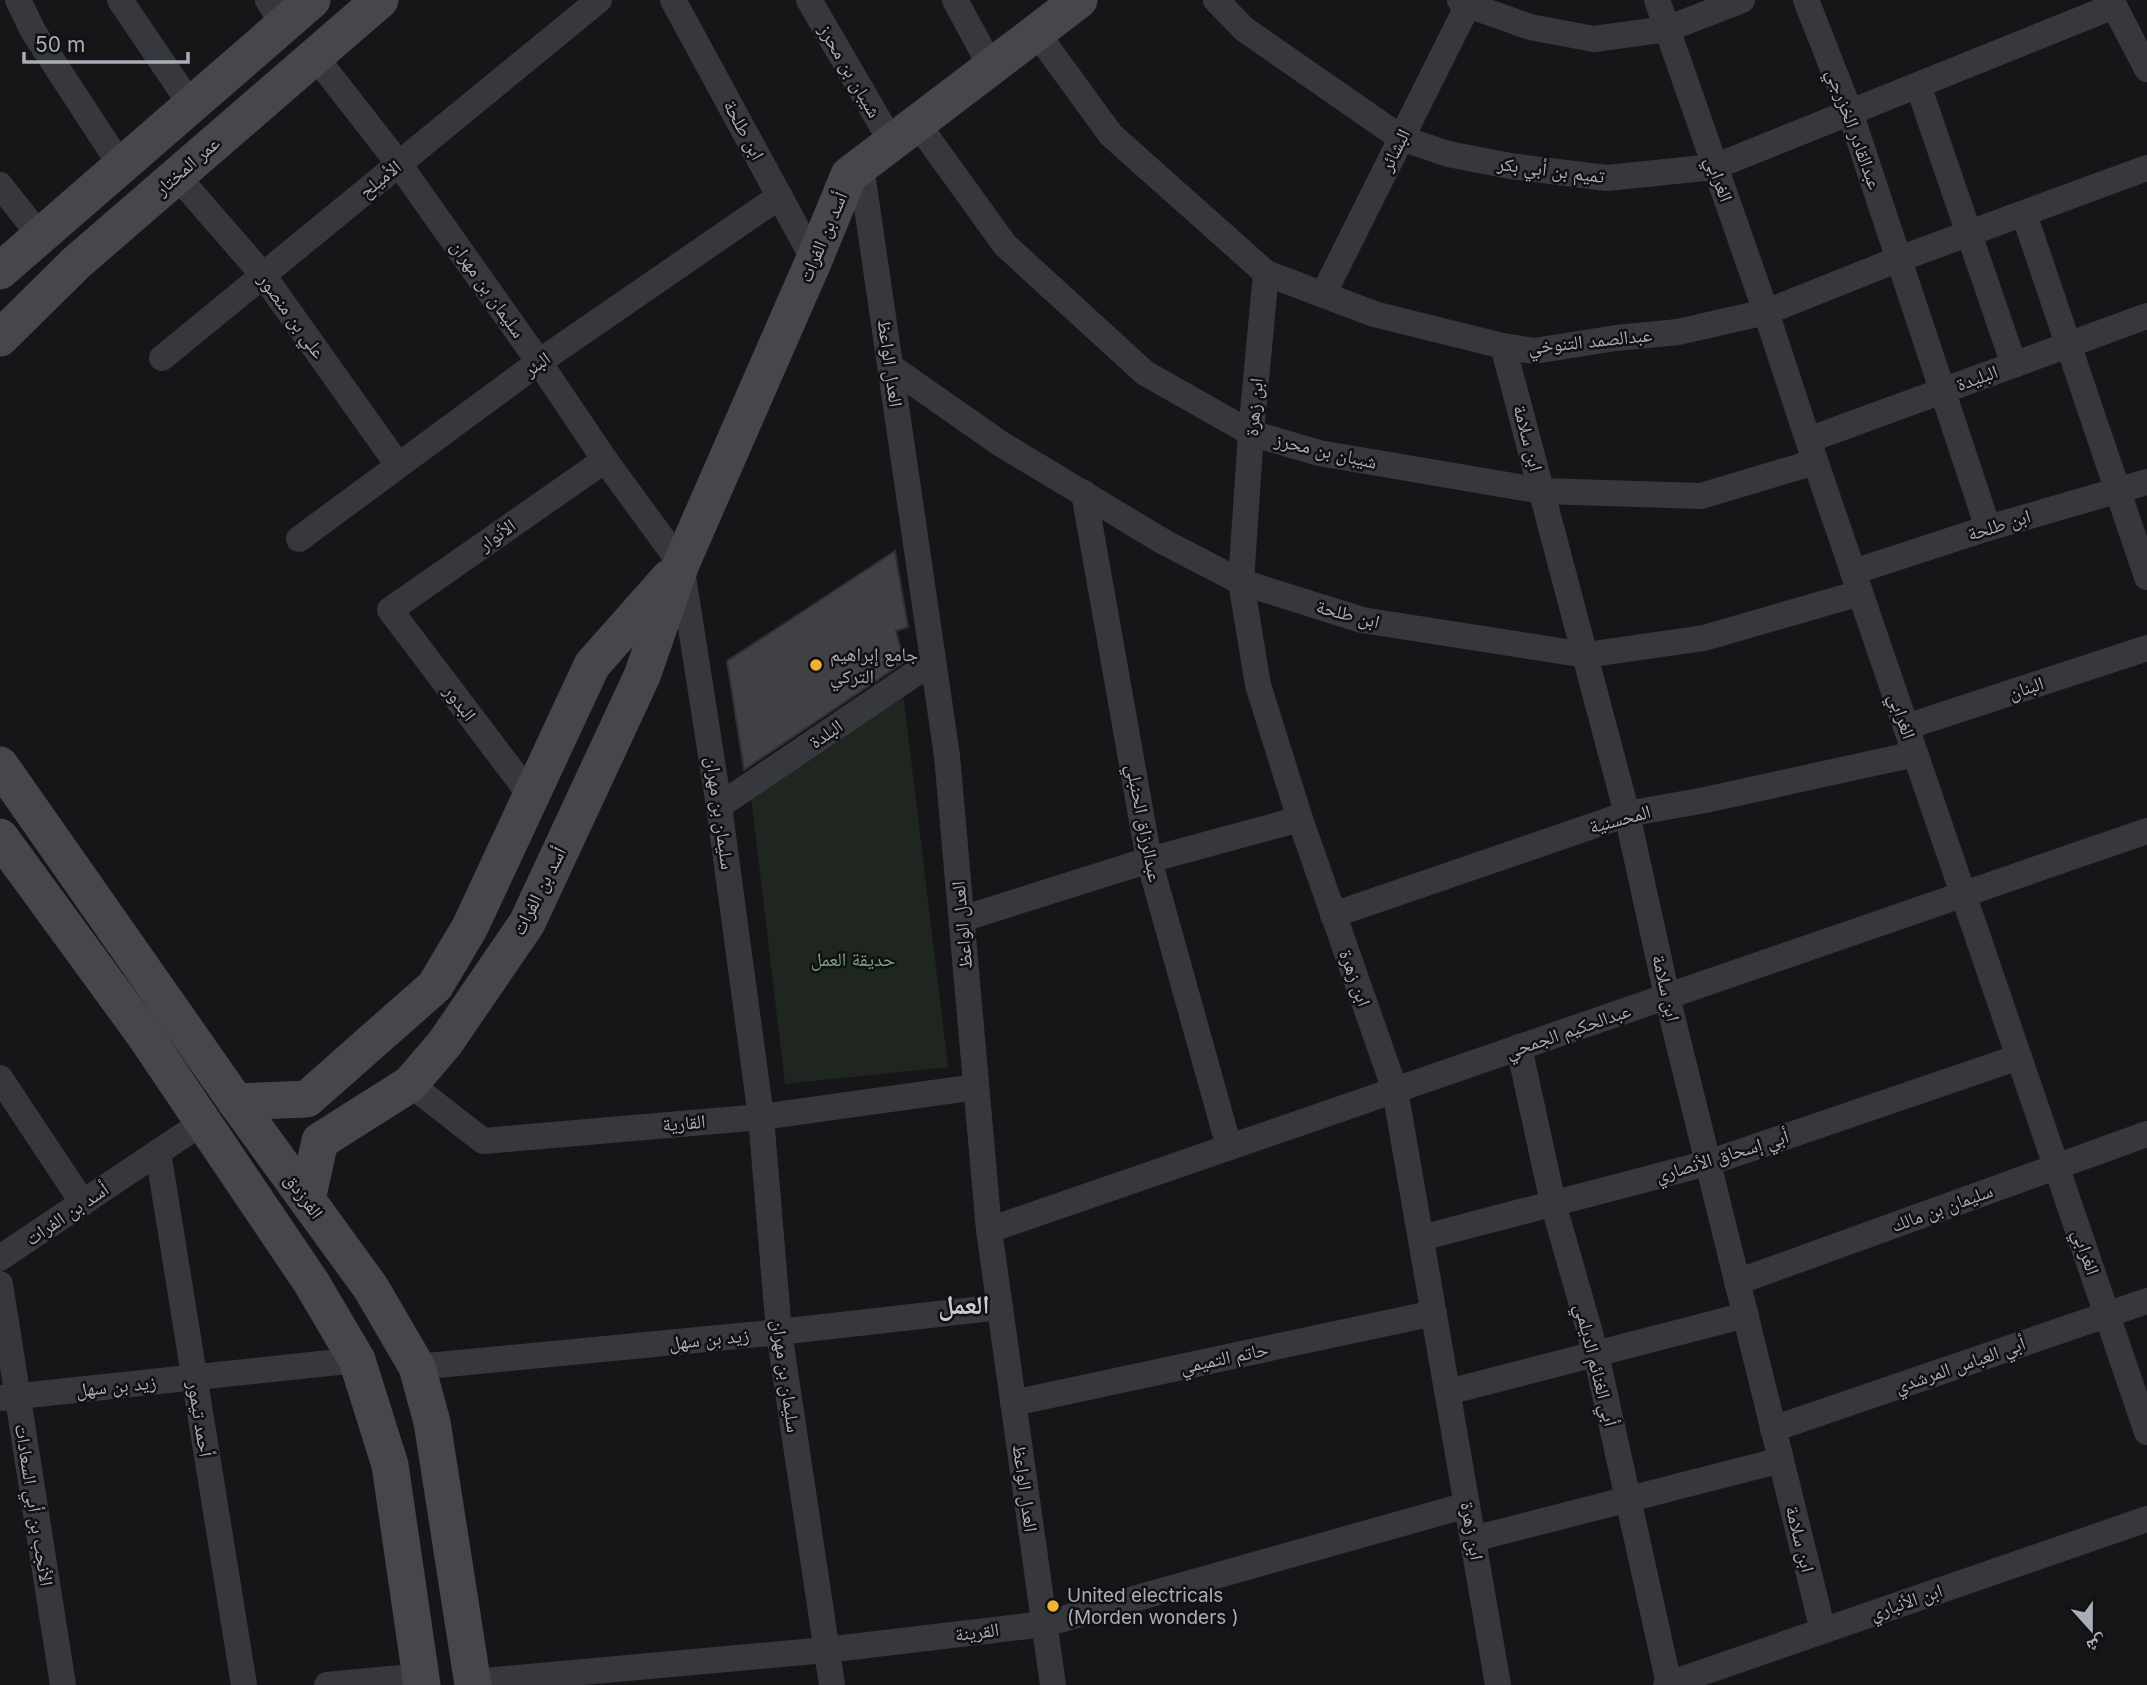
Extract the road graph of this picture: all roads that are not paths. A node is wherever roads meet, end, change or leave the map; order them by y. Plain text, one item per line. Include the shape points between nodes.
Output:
1 (18, 0) edge
2 (120, 0) edge
3 (312, 0) edge
4 (380, 0) edge
5 (599, 0) edge
6 (673, 0) edge
7 (809, 0) edge
8 (955, 0) edge
9 (1079, 0) edge
10 (1216, 0) edge
11 (1657, 0) edge
12 (1742, 0) edge
13 (1806, 0) edge
14 (1464, 3) edge
15 (2112, 3) edge
16 (276, 13) edge
17 (1667, 29) junction
18 (1036, 32) junction
19 (314, 55) junction
20 (990, 65) junction
21 (2147, 69) edge
22 (1918, 85) junction
23 (191, 105) junction
24 (1850, 112) junction
25 (904, 132) junction
26 (1401, 138) junction
27 (399, 164) junction
28 (121, 166) junction
29 (861, 166) junction
30 (1714, 167) junction
31 (2147, 168) edge
32 (177, 176) junction
33 (0, 185) edge
34 (780, 196) junction
35 (2024, 214) junction
36 (1970, 234) junction
37 (40, 236) junction
38 (1899, 259) junction
39 (814, 260) junction
40 (0, 271) edge
41 (1266, 273) junction
42 (263, 275) junction
43 (1323, 295) junction
44 (1766, 312) junction
45 (2147, 316) edge
46 (0, 338) edge
47 (2069, 344) junction
48 (1503, 346) junction
49 (162, 358) dead end
50 (539, 362) junction
51 (2014, 365) junction
52 (891, 367) junction
53 (1941, 391) junction
54 (1251, 433) junction
55 (1811, 451) junction
56 (605, 460) junction
57 (398, 465) junction
58 (2147, 482) edge
59 (1542, 491) junction
60 (2118, 491) junction
61 (1084, 493) junction
62 (1988, 528) junction
63 (299, 538) dead end
64 (681, 564) junction
65 (2147, 577) edge
66 (1241, 582) junction
67 (1856, 582) junction
68 (390, 610) joint
69 (2147, 648) edge
70 (1586, 655) junction
71 (932, 662) junction
72 (1906, 727) junction
73 (1915, 754) junction
74 (0, 765) edge
75 (531, 796) junction
76 (719, 806) junction
77 (1627, 814) junction
78 (1300, 819) junction
79 (2147, 831) edge
80 (0, 836) edge
81 (1149, 860) junction
82 (1963, 894) junction
83 (1333, 915) junction
84 (962, 919) junction
85 (1667, 996) junction
86 (1519, 1047) junction
87 (2019, 1056) junction
88 (410, 1084) junction
89 (976, 1087) junction
90 (1395, 1090) junction
91 (4, 1093) edge
92 (236, 1102) junction
93 (761, 1117) junction
94 (203, 1122) junction
95 (2147, 1135) edge
96 (1228, 1147) junction
97 (158, 1152) junction
98 (1708, 1163) junction
99 (2057, 1167) junction
100 (307, 1200) junction
101 (83, 1203) junction
102 (1553, 1203) junction
103 (989, 1230) junction
104 (1421, 1238) junction
105 (0, 1258) edge
106 (1737, 1282) junction
107 (0, 1284) edge
108 (2147, 1301) edge
109 (1000, 1307) junction
110 (1434, 1313) junction
111 (1745, 1315) junction
112 (2107, 1315) junction
113 (779, 1332) junction
114 (1595, 1354) junction
115 (356, 1360) junction
116 (417, 1367) junction
117 (193, 1378) junction
118 (1448, 1392) junction
119 (8, 1397) edge
120 (1013, 1403) junction
121 (1773, 1429) junction
122 (2147, 1432) edge
123 (1781, 1460) junction
124 (1629, 1499) junction
125 (1467, 1505) junction
126 (2147, 1519) edge
127 (1473, 1539) junction
128 (1045, 1624) junction
129 (1823, 1631) junction
130 (826, 1650) junction
131 (422, 1680) edge
132 (472, 1683) edge
133 (1668, 1684) edge
134 (63, 1685) edge
135 (244, 1685) edge
136 (327, 1685) edge
137 (832, 1685) edge
138 (1053, 1685) edge
139 (1498, 1685) edge

1 - 28 street via 33,32
2 - 23 street
3 - 16 street
4 - 19 street, عمر المختار
5 - 27 street, الأميلح
6 - 34 street, ابن طلحة
7 - 25 street, شيبان بن محرز
8 - 20 street
9 - 18 street, أسد بن الفرات
10 - 26 street, تميم بن أبي بكر via 1244,29
11 - 17 street, الغرابي
12 - 17 street
13 - 24 street, عبدالقادر الخزرجي
14 - 17 street via 1530,27 1594,39
14 - 26 street, البشائر
15 - 21 street
15 - 22 street, تميم بن أبي بكر
16 - 23 street
17 - 30 street, الغرابي
18 - 20 street, أسد بن الفرات
18 - 41 street, عبدالصمد التنوخي via 1111,135
19 - 27 street, سليمان بن مهران
19 - 32 street, عمر المختار
20 - 25 street, أسد بن الفرات
22 - 24 street, تميم بن أبي بكر
22 - 36 street
23 - 28 street
24 - 30 street, تميم بن أبي بكر
24 - 38 street, عبدالقادر الخزرجي
25 - 29 street, أسد بن الفرات
25 - 54 street, شيبان بن محرز via 1004,245 1145,373
26 - 30 street, تميم بن أبي بكر via 1460,157 1606,178
26 - 43 street, البشائر
27 - 42 street, الأميلح
27 - 50 street, سليمان بن مهران
28 - 37 street
29 - 39 street, أسد بن الفرات via 849,174
29 - 52 street, العدل الواعظ
30 - 44 street, الغرابي
31 - 35 street, عبدالصمد التنوخي
32 - 42 street, علي بن منصور
32 - 46 street, عمر المختار via 76,263
33 - 37 street
34 - 39 street, ابن طلحة
34 - 50 street, البئر
35 - 36 street, عبدالصمد التنوخي
35 - 47 street
36 - 38 street, عبدالصمد التنوخي
36 - 51 street
37 - 40 street
38 - 44 street, عبدالصمد التنوخي
38 - 53 street, عبدالقادر الخزرجي
39 - 64 street, أسد بن الفرات
41 - 43 street, عبدالصمد التنوخي
41 - 54 street, ابن زهرة
42 - 49 street, الأميلح
42 - 57 street, علي بن منصور
43 - 48 street, عبدالصمد التنوخي via 1374,314
44 - 48 street, عبدالصمد التنوخي via 1678,332 1534,351
44 - 55 street, الغرابي
45 - 47 street, البليدة
47 - 51 street, البليدة
47 - 60 street
48 - 59 street, ابن سلامة
50 - 56 street, سليمان بن مهران
50 - 57 street, البئر
51 - 53 street, البليدة
52 - 61 street, ابن طلحة via 1001,444
52 - 71 street, العدل الواعظ
53 - 55 street, البليدة
53 - 62 street, عبدالقادر الخزرجي
54 - 59 street, شيبان بن محرز via 1319,453
54 - 66 street, ابن زهرة
55 - 59 street, شيبان بن محرز via 1701,496
55 - 67 street, الغرابي
56 - 64 street, سليمان بن مهران
56 - 68 street, الأنوار
57 - 63 street, البئر
58 - 60 street, ابن طلحة
59 - 70 street, ابن سلامة
60 - 62 street, ابن طلحة
60 - 65 street
61 - 66 street, ابن طلحة
61 - 81 street, عبدالرزاق الحنبلي
62 - 67 street, ابن طلحة
64 - 75 street, أسد بن الفرات via 592,664
64 - 76 street, سليمان بن مهران
64 - 88 street, أسد بن الفرات via 642,676 527,923
66 - 70 street, ابن طلحة via 1362,620
66 - 78 street, ابن زهرة via 1258,685
67 - 70 street, ابن طلحة via 1704,638
67 - 72 street, الغرابي
68 - 75 street, البدور
69 - 72 street, البنان
70 - 77 street, ابن سلامة
71 - 76 street, البلدة
71 - 84 street, العدل الواعظ via 947,756
72 - 73 street, الغرابي
73 - 77 street, المحسنية
73 - 82 street, الغرابي
74 - 92 street, الفرزدق
75 - 92 street, أسد بن الفرات via 470,927 435,986 307,1099
76 - 93 street, سليمان بن مهران
77 - 83 street, المحسنية
77 - 85 street, ابن سلامة
78 - 81 street
78 - 83 street, ابن زهرة
79 - 82 street, عبدالحكيم الجمحي
80 - 94 street
81 - 84 street
81 - 96 street, عبدالرزاق الحنبلي
82 - 85 street, عبدالحكيم الجمحي
82 - 87 street, الغرابي
83 - 90 street, ابن زهرة
84 - 89 street, العدل الواعظ
85 - 86 street, عبدالحكيم الجمحي
85 - 98 street, ابن سلامة
86 - 90 street, عبدالحكيم الجمحي
86 - 102 street, أبي الغنائم الديلمي
87 - 98 street, أبي إسحاق الأنصاري
87 - 99 street, الغرابي
88 - 93 street, القارية via 483,1140
88 - 100 street, أسد بن الفرات via 320,1141
89 - 93 street, القارية
89 - 103 street, العدل الواعظ
90 - 96 street, عبدالحكيم الجمحي
90 - 104 street, ابن زهرة
91 - 101 street
92 - 100 street, الفرزدق
93 - 113 street, سليمان بن مهران
94 - 97 street, أسد بن الفرات
94 - 115 street via 311,1282
95 - 99 street, سليمان بن مالك
96 - 103 street, عبدالحكيم الجمحي
97 - 101 street, أسد بن الفرات
97 - 117 street, أحمد تيمور
98 - 102 street, أبي إسحاق الأنصاري
98 - 106 street, ابن سلامة
99 - 106 street, سليمان بن مالك
99 - 112 street, الغرابي
100 - 116 street, الفرزدق via 371,1287
101 - 105 street, أسد بن الفرات
102 - 104 street, أبي إسحاق الأنصاري
102 - 114 street, أبي الغنائم الديلمي
103 - 109 street, العدل الواعظ
104 - 110 street, ابن زهرة
106 - 111 street, ابن سلامة
107 - 119 street, الأنجب بن أبي السعادات
108 - 112 street, أبي العباس المرشدي
109 - 113 street, زيد بن سهل
109 - 120 street, العدل الواعظ
110 - 118 street, ابن زهرة
110 - 120 street, حاتم التميمي
111 - 114 street
111 - 121 street, ابن سلامة
112 - 121 street, أبي العباس المرشدي
112 - 122 street, الغرابي
113 - 116 street, زيد بن سهل
113 - 130 street, سليمان بن مهران
114 - 118 street
114 - 124 street, أبي الغنائم الديلمي
115 - 117 street, زيد بن سهل
115 - 131 street via 390,1465
116 - 132 street, الفرزدق via 432,1422
117 - 119 street, زيد بن سهل
117 - 135 street, أحمد تيمور
118 - 125 street, ابن زهرة
119 - 134 street, الأنجب بن أبي السعادات
120 - 128 street, العدل الواعظ
121 - 123 street, ابن سلامة
123 - 124 street
123 - 129 street, ابن سلامة
124 - 127 street
124 - 133 street, أبي الغنائم الديلمي
125 - 127 street, ابن زهرة
125 - 128 street, القرينة
126 - 129 street, ابن الأنباري
127 - 139 street, ابن زهرة
128 - 130 street, القرينة
128 - 138 street, العدل الواعظ
129 - 133 street, ابن الأنباري
130 - 132 street, القرينة
130 - 137 street, سليمان بن مهران
131 - 136 street

